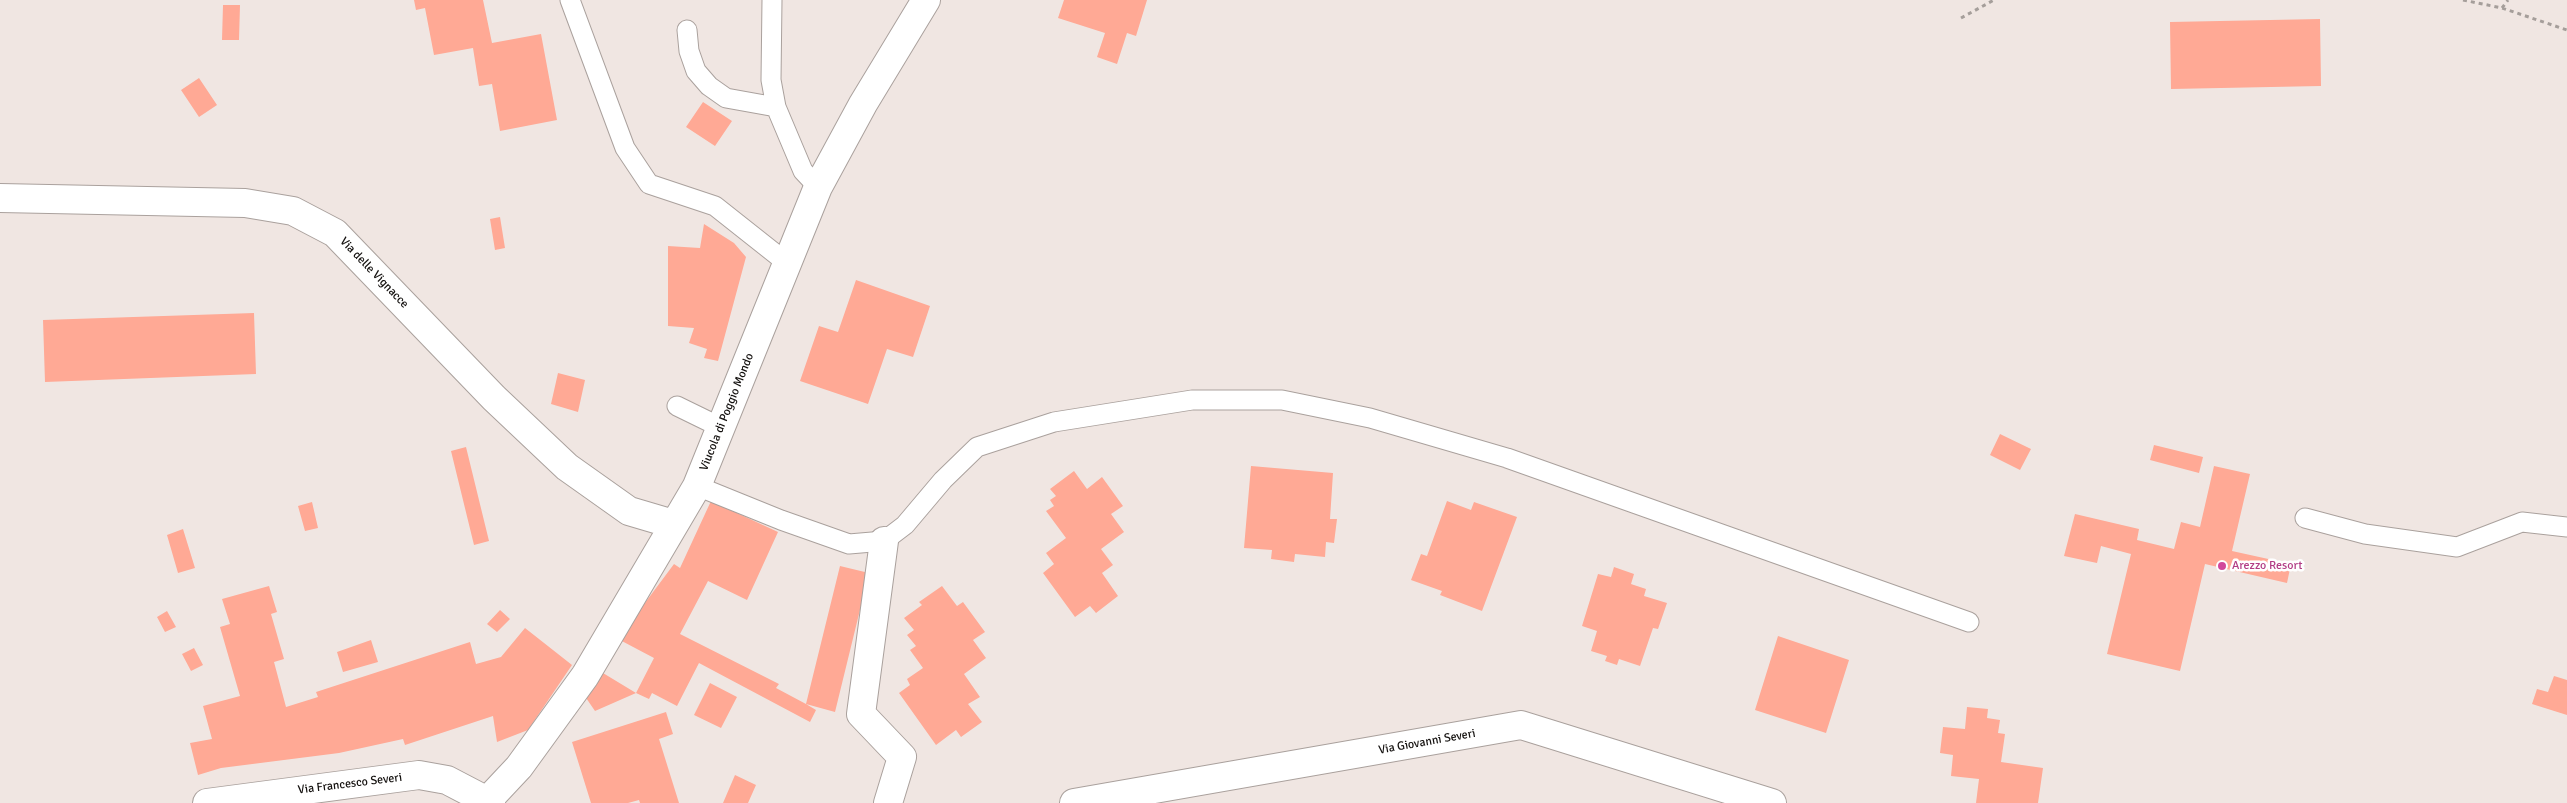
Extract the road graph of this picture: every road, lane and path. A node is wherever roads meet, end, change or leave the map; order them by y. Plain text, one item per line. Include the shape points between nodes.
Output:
1 (570, 0) edge
2 (772, 0) edge
3 (926, 0) edge
4 (1994, 0) edge
5 (2463, 0) edge
6 (2508, 0) edge
7 (2502, 8) junction
8 (1960, 18) dead end
9 (687, 30) dead end
10 (2567, 30) edge
11 (776, 107) junction
12 (818, 187) junction
13 (0, 198) edge
14 (787, 263) junction
15 (677, 406) dead end
16 (720, 427) junction
17 (697, 486) junction
18 (2305, 518) dead end
19 (673, 524) junction
20 (2567, 527) edge
21 (884, 541) junction
22 (1969, 622) dead end
23 (238, 800) edge
24 (490, 801) edge
25 (207, 803) edge
26 (888, 803) edge
27 (1074, 803) edge
28 (1772, 803) edge

1 - 14 lane via 625,148 650,184 715,206
2 - 11 lane via 771,80
3 - 12 street, Viucola di Poggio Mondo via 863,104
4 - 8 path
5 - 7 path
6 - 7 path
7 - 10 path
9 - 11 lane via 689,51 696,71 709,86 726,98
11 - 12 lane via 803,171
12 - 14 street, Viucola di Poggio Mondo
13 - 19 street, Via delle Vignacce via 245,203 294,211 335,233 494,398 567,468 629,511
14 - 16 street, Viucola di Poggio Mondo
15 - 16 lane
16 - 17 street, Viucola di Poggio Mondo
17 - 19 street, Viucola di Poggio Mondo
17 - 21 lane via 849,544
18 - 20 lane via 2365,534 2457,547 2522,522
19 - 24 street, Viucola di Poggio Mondo via 585,676 520,767
21 - 22 lane via 905,525 943,480 977,447 1054,422 1192,400 1282,400 1370,418 1507,458
21 - 26 street via 860,714 902,757
23 - 24 street, Via Francesco Severi via 419,775 446,780
23 - 25 street, Via Francesco Severi
27 - 28 street, Via Giovanni Severi via 1521,725

